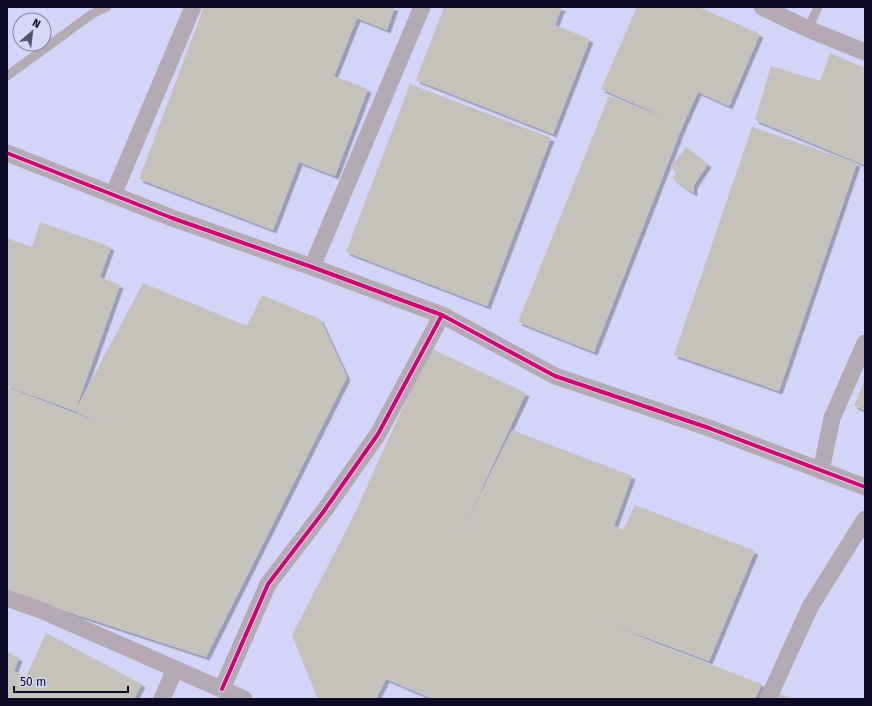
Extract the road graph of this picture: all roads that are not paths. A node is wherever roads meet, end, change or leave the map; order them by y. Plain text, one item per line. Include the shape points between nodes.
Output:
1 (107, 7) edge
2 (193, 7) edge
3 (422, 7) edge
4 (762, 7) edge
5 (818, 7) edge
6 (808, 30) junction
7 (865, 52) edge
8 (7, 76) edge
9 (7, 153) edge
10 (113, 194) junction
11 (312, 267) junction
12 (442, 315) junction
13 (865, 343) edge
14 (821, 471) junction
15 (865, 488) edge
16 (865, 519) edge
17 (7, 598) edge
18 (175, 669) junction
19 (222, 689) junction
20 (162, 699) edge
21 (244, 699) edge
22 (768, 699) edge

1 - 8 lane via 92,14
2 - 10 street
3 - 11 street
4 - 6 street
5 - 6 lane
6 - 7 street
9 - 10 street
10 - 11 street via 172,218
11 - 12 street
12 - 14 street via 555,376 709,428
12 - 19 street via 378,434 268,584
13 - 14 street via 832,418
14 - 15 street
16 - 22 street via 810,607
17 - 18 street via 43,611
18 - 19 street
18 - 20 street
19 - 21 street

